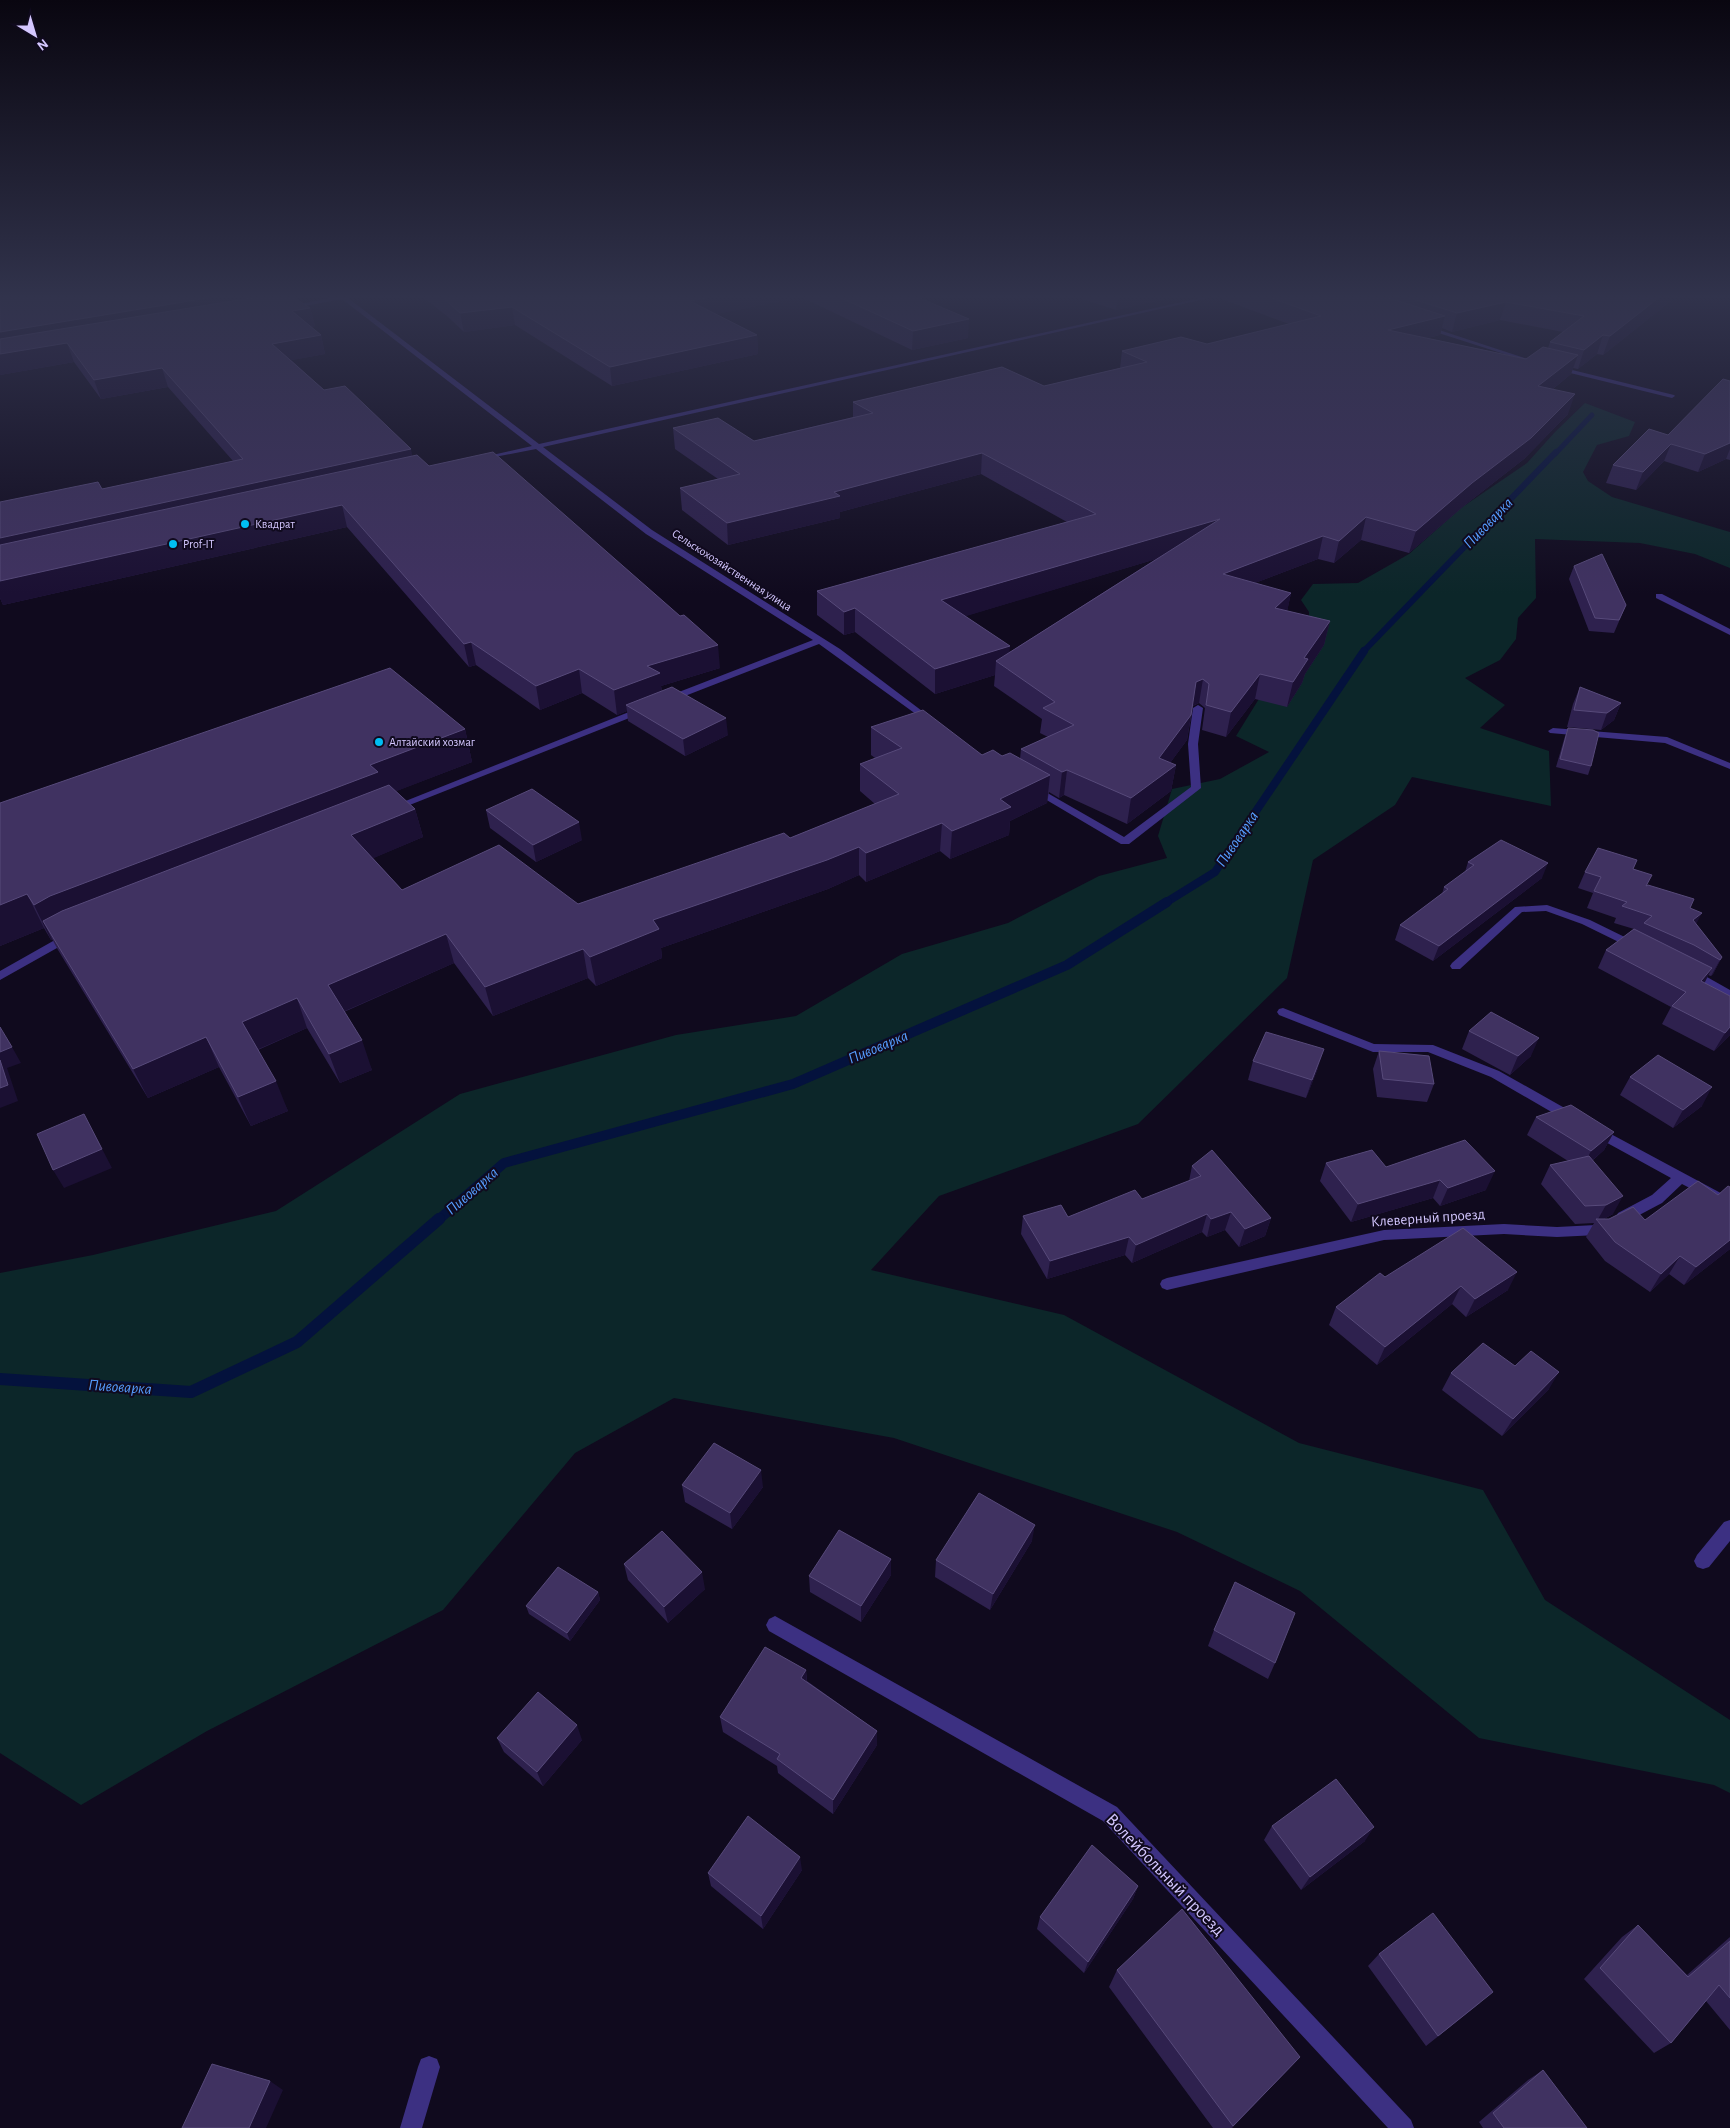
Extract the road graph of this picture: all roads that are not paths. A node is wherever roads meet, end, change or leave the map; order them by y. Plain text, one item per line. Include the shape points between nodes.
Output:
1 (471, 395) edge
2 (766, 395) edge
3 (537, 446) junction
4 (470, 461) edge
5 (1659, 596) dead end
6 (1730, 632) edge
7 (818, 640) junction
8 (1198, 708) edge
9 (941, 729) edge
10 (1553, 731) dead end
11 (1730, 766) edge
12 (1023, 783) edge
13 (385, 811) edge
14 (81, 931) edge
15 (1646, 950) edge
16 (1456, 966) dead end
17 (1680, 966) edge
18 (0, 976) edge
19 (1730, 995) edge
20 (1283, 1012) dead end
21 (1680, 1178) junction
22 (1730, 1204) edge
23 (1167, 1284) dead end
24 (1730, 1528) edge
25 (1703, 1561) dead end
26 (775, 1625) dead end
27 (429, 2068) dead end
28 (411, 2128) edge
29 (1403, 2128) edge

1 - 3 street, Сельскохозяйственная улица
2 - 3 street
3 - 4 street
3 - 7 street, Сельскохозяйственная улица via 649,532
5 - 6 street
7 - 9 street, Сельскохозяйственная улица
7 - 13 street
8 - 12 street via 1193,744 1196,788 1125,842
10 - 11 street via 1667,740
14 - 18 street
15 - 16 street via 1586,922 1546,908 1519,909
17 - 19 street
20 - 21 street via 1373,1048 1429,1048 1495,1074
21 - 22 street
21 - 23 street, Клеверный проезд via 1657,1199 1598,1230 1504,1229 1384,1235
24 - 25 street
26 - 29 street, Волейбольный проезд via 1110,1814
27 - 28 street

